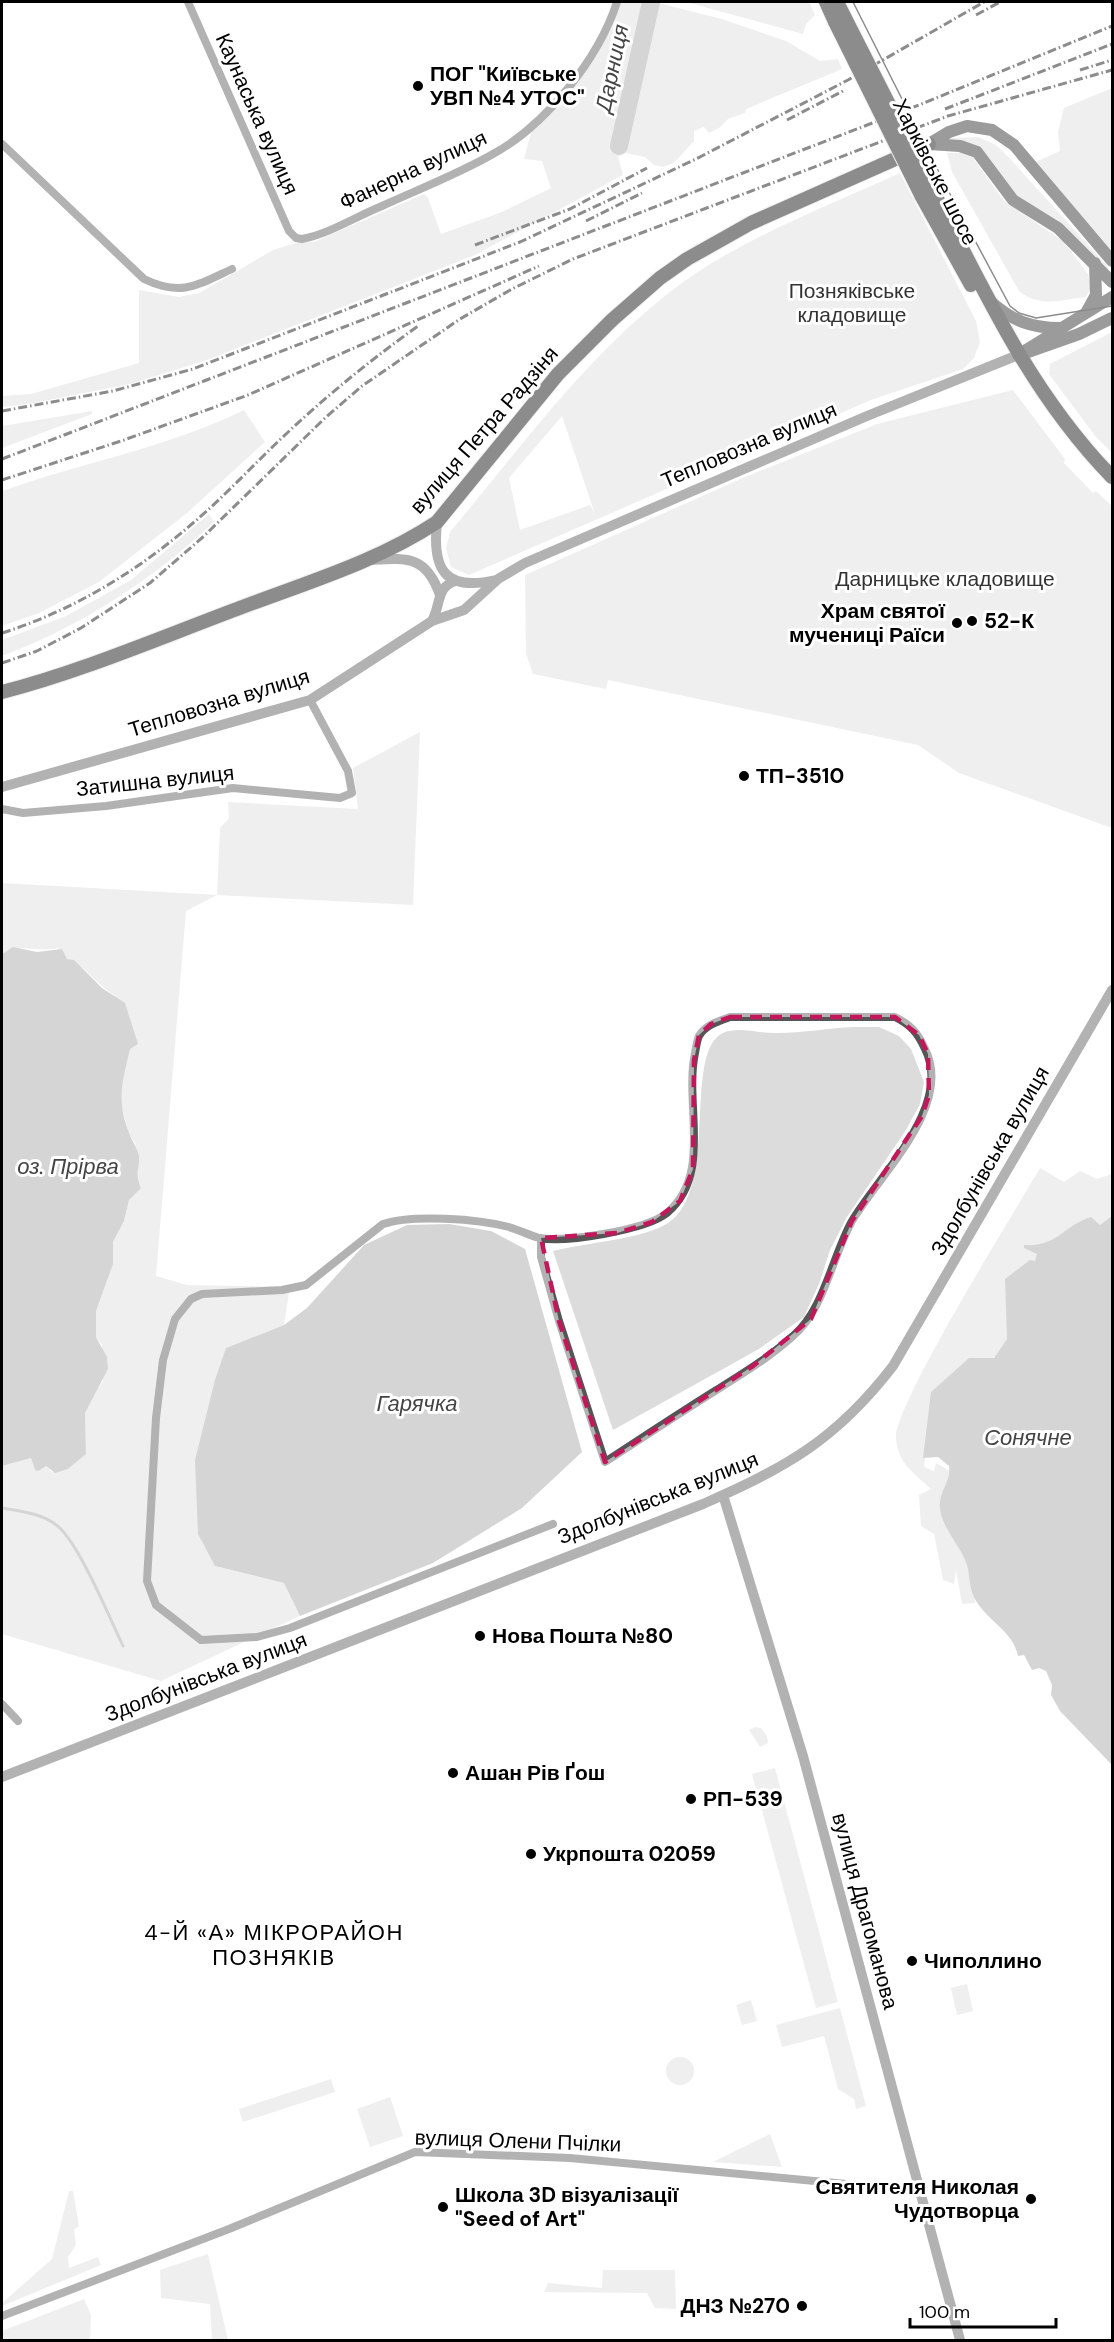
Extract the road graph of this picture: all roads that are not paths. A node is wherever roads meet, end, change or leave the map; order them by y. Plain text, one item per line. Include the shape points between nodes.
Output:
1 (188, 2) edge
2 (617, 2) edge
3 (826, 2) edge
4 (837, 2) edge
5 (840, 20) junction
6 (2, 144) edge
7 (929, 144) junction
8 (926, 192) junction
9 (297, 238) joint
10 (1113, 261) edge
11 (1095, 263) junction
12 (232, 269) dead end
13 (1113, 282) edge
14 (1113, 297) edge
15 (988, 299) junction
16 (1084, 316) junction
17 (1113, 318) edge
18 (1061, 328) junction
19 (1018, 355) junction
20 (1113, 477) edge
21 (437, 522) junction
22 (364, 560) junction
23 (498, 579) junction
24 (458, 581) junction
25 (440, 597) junction
26 (470, 603) junction
27 (459, 612) junction
28 (432, 621) junction
29 (2, 692) edge
30 (310, 700) junction
31 (2, 787) edge
32 (2, 810) edge
33 (1113, 990) edge
34 (541, 1238) junction
35 (723, 1495) junction
36 (553, 1524) dead end
37 (2, 1704) edge
38 (18, 1721) dead end
39 (2, 1777) edge
40 (920, 2191) junction
41 (2, 2316) edge
42 (960, 2340) edge

1 - 9 street, Каунаська вулиця via 289,231
2 - 9 street, Фанерна вулиця via 609,26 591,56 563,93 518,137 494,154 425,187 308,238
3 - 5 main road, Харківське шосе
4 - 5 main road, Харківське шосе
5 - 8 main road, Харківське шосе, bridge
6 - 12 street via 144,279 176,290
7 - 10 main road, вулиця Петра Радзіня via 967,126 992,130 1014,145
7 - 11 main road, вулиця Петра Радзіня via 960,146 977,152 1013,200 1058,228
7 - 21 main road, вулиця Петра Радзіня via 751,223 660,278 558,375
8 - 15 main road, Харківське шосе
8 - 19 main road, Харківське шосе via 1003,344
11 - 13 main road, вулиця Петра Радзіня
11 - 16 main road via 1096,296
14 - 16 main road
15 - 18 main road via 1019,322
15 - 19 main road, Харківське шосе
16 - 18 main road
17 - 19 main road
18 - 19 main road
19 - 20 main road, Харківське шосе via 1058,415
19 - 23 street, Тепловозна вулиця via 575,540
21 - 22 main road, вулиця Петра Радзіня via 411,539
21 - 24 street via 435,555 442,570
22 - 25 street via 416,561 433,576
22 - 29 main road, вулиця Петра Радзіня
23 - 24 street, Тепловозна вулиця via 482,583
23 - 26 street, Тепловозна вулиця
24 - 25 street via 444,586
24 - 26 street via 470,591
25 - 27 street via 449,611
25 - 28 street
26 - 27 street
27 - 28 street, Тепловозна вулиця
28 - 30 street, Тепловозна вулиця
30 - 31 street, Тепловозна вулиця
30 - 32 street, Затишна вулиця via 348,771 352,793 340,798 233,788 106,806 23,813
33 - 35 street, Здолбунівська вулиця via 904,1348 880,1382 852,1413 799,1458
34 - 34 street via 617,1233 652,1222 680,1201 693,1169 694,1060 699,1035 711,1024 730,1017 895,1017 919,1035 931,1069 922,1116 904,1149 852,1221 811,1319 753,1366 605,1462 559,1321 542,1257
34 - 36 street via 496,1226 437,1219 396,1220 383,1224 306,1285 201,1294 191,1299 175,1319 163,1360 147,1581 156,1605 201,1640 257,1637 290,1628
35 - 39 street, Здолбунівська вулиця
35 - 40 street, вулиця Драгоманова via 803,1756
37 - 38 street
40 - 41 street, вулиця Олени Пчілки via 570,2158 414,2152 229,2229
40 - 42 street, вулиця Драгоманова

